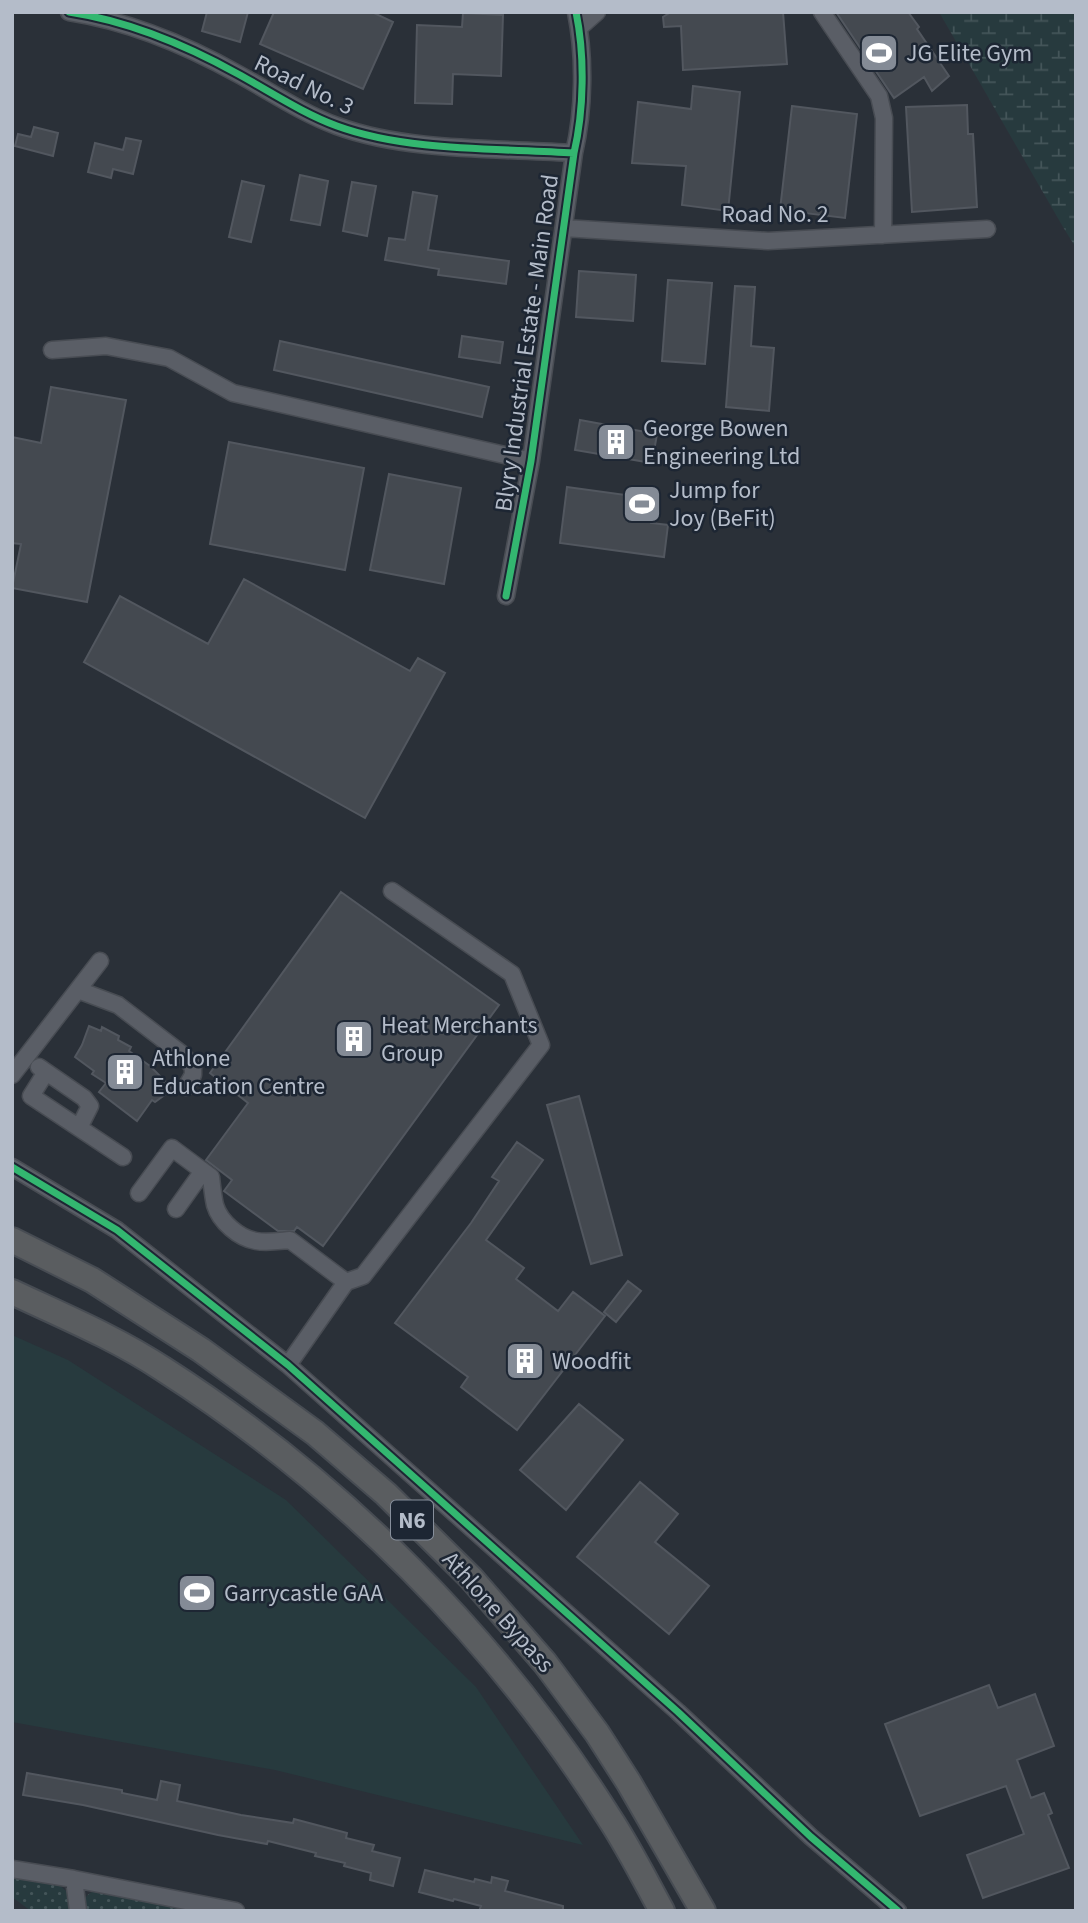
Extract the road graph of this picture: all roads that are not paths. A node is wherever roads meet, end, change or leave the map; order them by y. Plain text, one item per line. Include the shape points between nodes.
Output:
1 (69, 12) edge
2 (597, 12) edge
3 (822, 12) edge
4 (577, 20) edge
5 (574, 153) junction
6 (564, 228) junction
7 (987, 229) dead end
8 (883, 235) junction
9 (52, 351) dead end
10 (531, 461) junction
11 (506, 596) dead end
12 (393, 891) dead end
13 (100, 961) dead end
14 (78, 990) junction
15 (26, 1058) junction
16 (46, 1072) junction
17 (12, 1075) edge
18 (186, 1087) dead end
19 (79, 1128) junction
20 (122, 1157) dead end
21 (12, 1167) edge
22 (203, 1171) junction
23 (139, 1193) dead end
24 (176, 1209) dead end
25 (12, 1240) edge
26 (346, 1282) junction
27 (12, 1292) edge
28 (288, 1365) junction
29 (12, 1869) edge
30 (74, 1879) junction
31 (78, 1911) edge
32 (236, 1911) edge
33 (662, 1911) edge
34 (703, 1911) edge
35 (898, 1911) edge

1 - 5 street, Road No. 3 via 115,22 170,42 308,114 360,133 437,145
2 - 4 street
3 - 8 street via 878,96 884,118
4 - 5 street, Blyry Industrial Estate - Main Road via 581,101
5 - 6 street, Blyry Industrial Estate - Main Road
6 - 8 street, Road No. 2 via 768,241
6 - 10 street, Blyry Industrial Estate - Main Road
7 - 8 street, Road No. 2
9 - 10 street via 106,346 169,358 233,393
10 - 11 street, Blyry Industrial Estate - Main Road
12 - 26 street via 512,974 541,1045 363,1276
13 - 14 street
14 - 15 street
14 - 18 street via 118,1005 182,1054 193,1067
15 - 16 street
15 - 17 street
16 - 19 street via 90,1106
16 - 19 street via 31,1096
19 - 20 street
21 - 28 street via 117,1230
22 - 23 street via 172,1148
22 - 24 street
22 - 26 street via 211,1177 215,1206 234,1231 253,1241 290,1240
25 - 34 highway, Athlone Bypass / N6 via 92,1280 201,1350 315,1433 386,1494 471,1578 545,1663 629,1783
26 - 28 street
27 - 33 highway, Athlone Bypass / N6 via 162,1368 341,1503 483,1647 541,1719 611,1819
28 - 35 street
29 - 30 street
30 - 31 street
30 - 32 street

